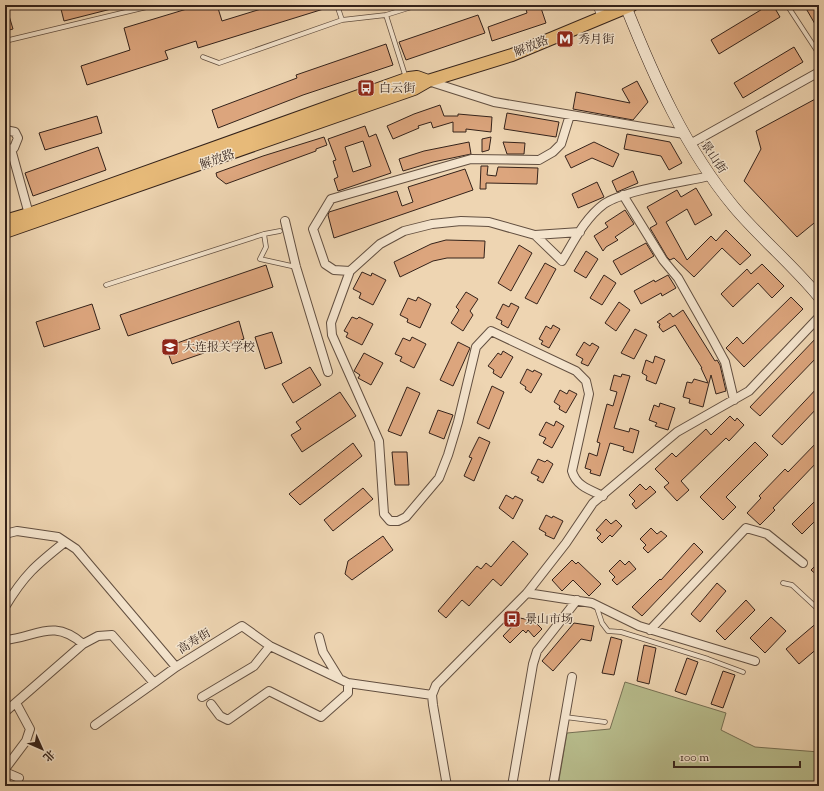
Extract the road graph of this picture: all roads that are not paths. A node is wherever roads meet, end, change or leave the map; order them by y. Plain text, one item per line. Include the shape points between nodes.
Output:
1 (155, 5) edge
2 (337, 5) edge
3 (418, 5) edge
4 (599, 5) edge
5 (788, 5) edge
6 (629, 6) edge
7 (386, 15) junction
8 (603, 17) junction
9 (342, 20) junction
10 (5, 41) edge
11 (819, 54) edge
12 (203, 57) dead end
13 (819, 72) edge
14 (406, 79) junction
15 (428, 80) junction
16 (570, 114) junction
17 (5, 129) edge
18 (684, 134) junction
19 (690, 144) junction
20 (8, 149) edge
21 (710, 176) junction
22 (623, 195) junction
23 (31, 219) junction
24 (5, 221) edge
25 (285, 221) dead end
26 (280, 231) dead end
27 (5, 232) edge
28 (580, 232) junction
29 (264, 234) junction
30 (535, 235) junction
31 (296, 267) junction
32 (350, 271) junction
33 (106, 285) dead end
34 (819, 297) edge
35 (819, 318) edge
36 (328, 372) dead end
37 (734, 400) junction
38 (603, 496) junction
39 (5, 534) edge
40 (65, 542) junction
41 (803, 563) dead end
42 (783, 583) dead end
43 (527, 593) junction
44 (577, 600) junction
45 (596, 605) junction
46 (5, 607) edge
47 (819, 610) edge
48 (650, 630) junction
49 (319, 636) dead end
50 (5, 640) edge
51 (83, 644) junction
52 (270, 646) junction
53 (755, 661) dead end
54 (176, 667) junction
55 (743, 672) dead end
56 (572, 677) dead end
57 (339, 678) junction
58 (154, 683) junction
59 (348, 683) junction
60 (432, 695) junction
61 (202, 697) dead end
62 (16, 703) junction
63 (211, 704) dead end
64 (5, 712) edge
65 (565, 717) junction
66 (605, 722) dead end
67 (95, 725) dead end
68 (5, 771) edge
69 (19, 778) dead end
70 (447, 786) edge
71 (512, 786) edge
72 (553, 786) edge

1 - 10 lane
2 - 9 lane
3 - 7 lane
4 - 8 street
5 - 11 lane
6 - 8 main road, 解放路
6 - 18 street, 景山街 via 650,66
7 - 9 lane
7 - 14 lane
8 - 15 main road, 解放路 via 512,55
9 - 12 lane via 219,63
13 - 19 street
14 - 15 main road, 解放路 via 417,77
14 - 23 main road, 解放路
15 - 16 street via 494,102
15 - 23 main road, 解放路 via 414,89
16 - 18 street
16 - 32 street via 561,144 539,160 471,159 331,199 313,229 325,264 334,270
17 - 20 street via 15,132 18,138 16,145
18 - 19 street, 景山街
19 - 21 street, 景山街
20 - 23 street
21 - 22 street
21 - 34 street, 景山街 via 734,207
22 - 28 street via 604,204 585,223
22 - 37 street via 663,260 678,278 725,362
23 - 24 main road, 解放路
23 - 27 main road, 解放路
25 - 31 street
26 - 29 lane
28 - 30 street
28 - 30 street via 562,261
29 - 31 lane via 266,247 260,259
29 - 33 lane
30 - 32 street via 489,222 432,224 404,231 380,244
31 - 36 street
32 - 38 street via 331,322 332,335 379,441 384,514 390,521 406,517 439,478 458,422 476,347 491,331 576,371 586,381 589,394 572,471 574,478 582,486
35 - 37 street via 749,391
37 - 38 street via 677,432
38 - 43 street via 593,504
39 - 40 street via 17,531 58,537
40 - 46 street via 36,564 20,582
40 - 54 street via 76,549
41 - 48 street via 767,534 746,528
42 - 47 lane via 792,585
43 - 44 street
43 - 60 street via 436,685
44 - 45 street
44 - 71 street via 537,651 532,664
45 - 48 street
45 - 55 lane via 602,623 608,631 621,632
48 - 53 street
49 - 57 street via 323,652
50 - 51 street via 49,629 62,630
51 - 58 street via 98,636 112,635
51 - 62 street
52 - 54 street, 高寿街 via 242,626
52 - 57 street, 高寿街
52 - 61 street via 254,666
54 - 58 street, 高寿街
56 - 65 street
57 - 59 street, 高寿街
58 - 67 street, 高寿街
59 - 60 street, 高寿街
59 - 63 street via 348,693 321,717 269,691 228,720 220,716
60 - 70 street
62 - 64 street
62 - 68 street via 30,729 26,741
65 - 66 lane
65 - 72 street
68 - 69 street

